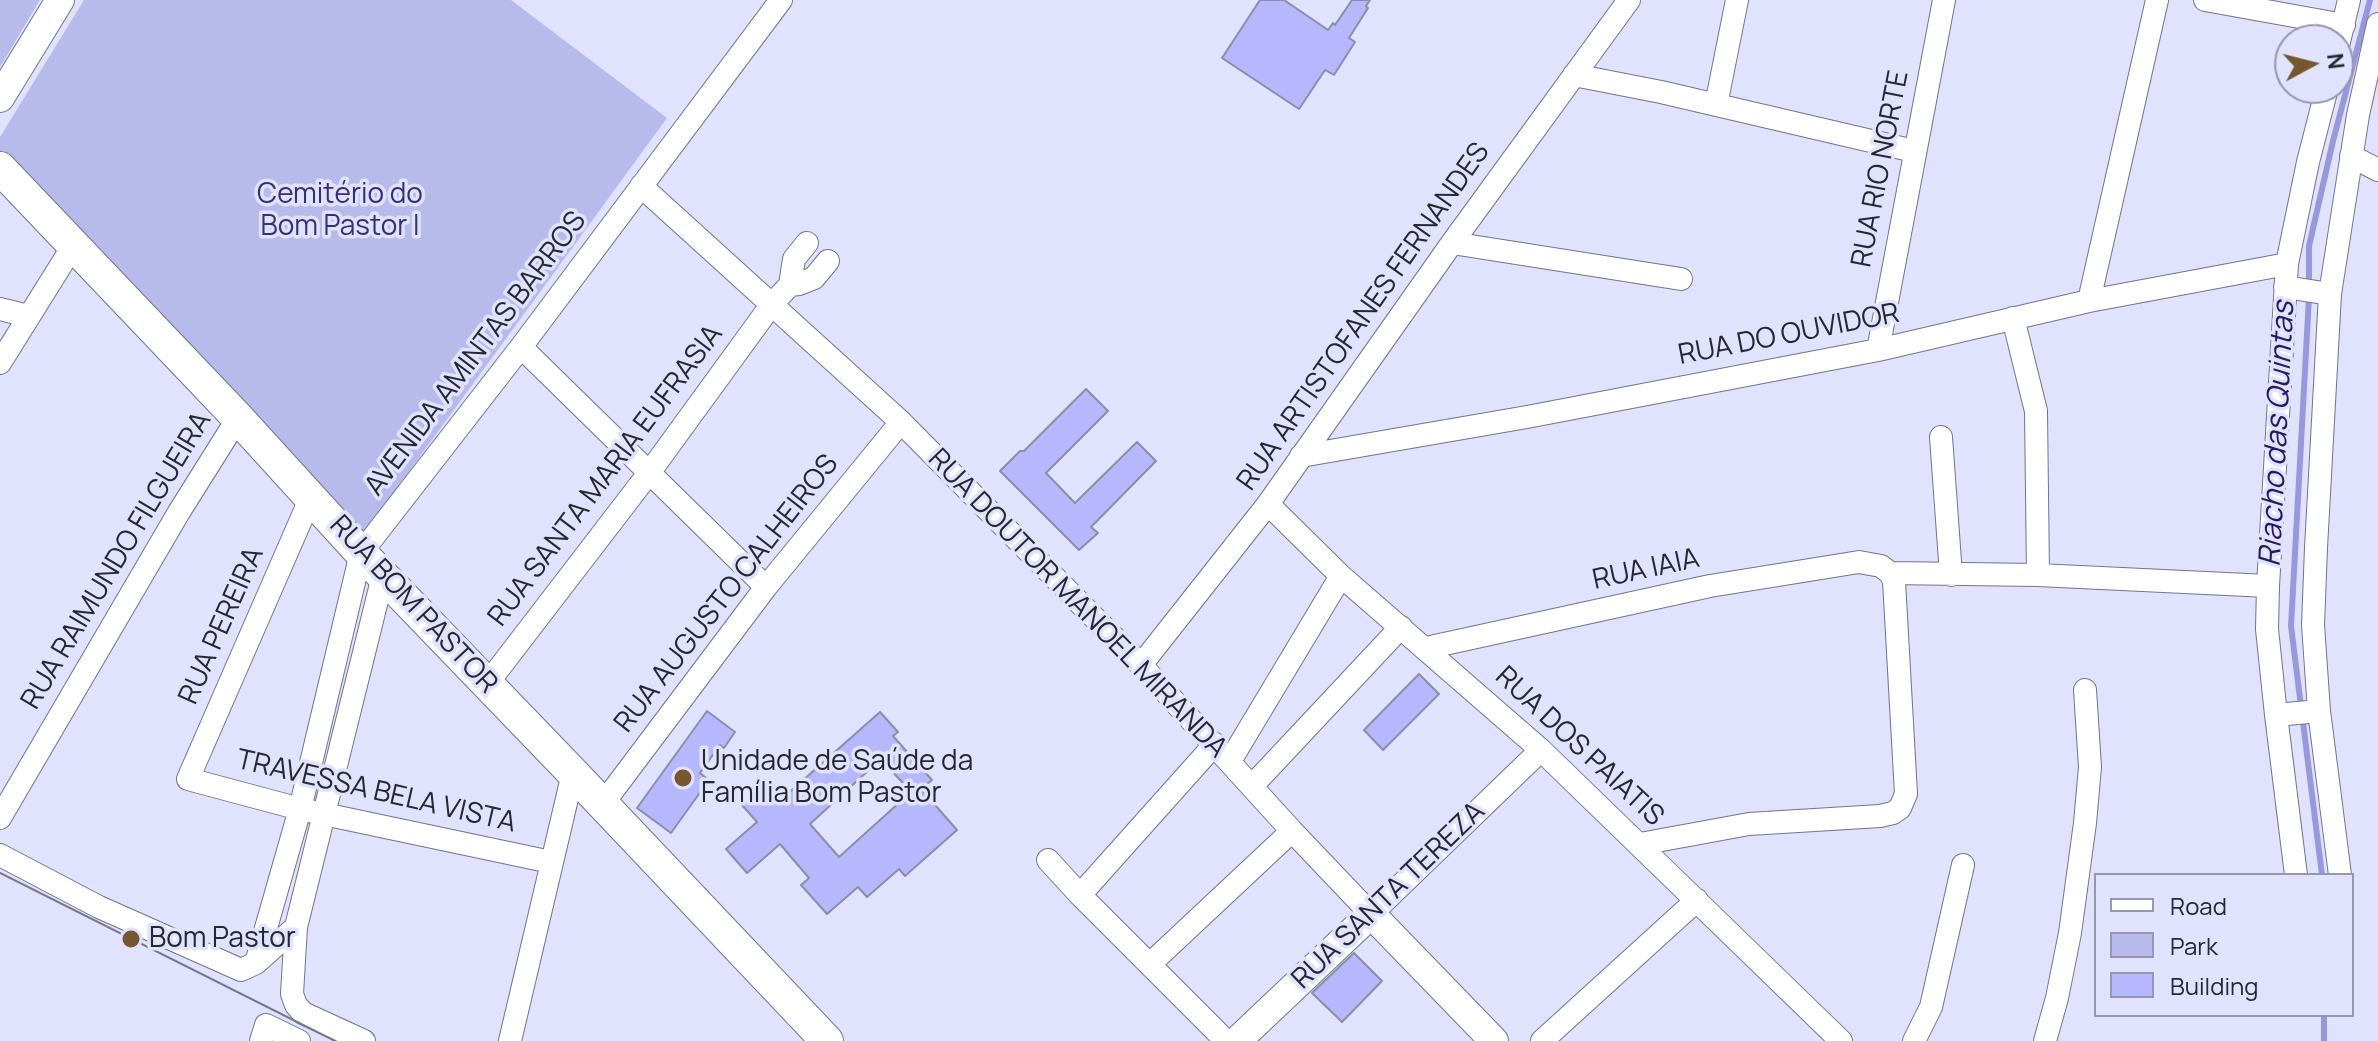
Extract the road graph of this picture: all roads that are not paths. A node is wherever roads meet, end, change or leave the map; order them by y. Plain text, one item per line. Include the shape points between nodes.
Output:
1 (60, 0) edge
2 (781, 0) edge
3 (1629, 0) edge
4 (1737, 0) edge
5 (1944, 0) edge
6 (2157, 0) edge
7 (2205, 0) edge
8 (2349, 0) edge
9 (2298, 24) edge
10 (2344, 24) edge
11 (2378, 24) edge
12 (1574, 75) junction
13 (0, 98) edge
14 (2323, 104) edge
15 (1716, 105) junction
16 (1914, 151) junction
17 (2351, 156) junction
18 (0, 168) edge
19 (2378, 170) edge
20 (641, 186) junction
21 (807, 243) dead end
22 (1452, 243) junction
23 (73, 246) junction
24 (828, 261) dead end
25 (2287, 264) junction
26 (1681, 279) dead end
27 (790, 285) junction
28 (2289, 288) junction
29 (2327, 293) junction
30 (2089, 301) junction
31 (772, 304) junction
32 (0, 309) edge
33 (28, 316) junction
34 (2013, 318) junction
35 (521, 347) junction
36 (1878, 350) junction
37 (0, 363) edge
38 (238, 418) junction
39 (901, 422) junction
40 (1941, 437) dead end
41 (1301, 456) junction
42 (649, 473) junction
43 (311, 497) junction
44 (1268, 504) junction
45 (372, 564) junction
46 (1885, 569) junction
47 (1951, 575) junction
48 (2038, 575) junction
49 (1341, 576) junction
50 (2268, 586) junction
51 (766, 587) junction
52 (1401, 627) junction
53 (1426, 648) junction
54 (1141, 665) junction
55 (487, 684) junction
56 (2085, 690) dead end
57 (2316, 711) junction
58 (2279, 715) junction
59 (1541, 750) junction
60 (1222, 752) junction
61 (573, 773) junction
62 (188, 779) joint
63 (1252, 786) junction
64 (602, 805) junction
65 (300, 809) junction
66 (325, 814) junction
67 (0, 818) edge
68 (1292, 831) junction
69 (1640, 844) junction
70 (0, 855) edge
71 (1048, 860) dead end
72 (551, 862) junction
73 (1963, 865) dead end
74 (2296, 873) edge
75 (2340, 873) edge
76 (1080, 895) junction
77 (1697, 900) junction
78 (1371, 914) junction
79 (296, 927) junction
80 (256, 963) junction
81 (1150, 964) junction
82 (264, 1033) edge
83 (299, 1041) edge
84 (364, 1041) edge
85 (510, 1041) edge
86 (827, 1041) edge
87 (1226, 1041) edge
88 (1237, 1041) edge
89 (1494, 1041) edge
90 (1542, 1041) edge
91 (1841, 1041) edge
92 (1914, 1041) edge
93 (2045, 1041) edge

1 - 13 street
2 - 20 street, AVENIDA AMINTAS BARROS
3 - 12 street, RUA ARTISTOFANES FERNANDES
4 - 15 street
5 - 16 street, RUA RIO NORTE
6 - 30 street
7 - 9 street
8 - 10 street
11 - 17 street
12 - 15 street
12 - 22 street, RUA ARTISTOFANES FERNANDES
14 - 25 street
15 - 16 street
16 - 36 street, RUA RIO NORTE
17 - 19 street
17 - 29 street
18 - 23 main road, RUA BOM PASTOR
20 - 31 street, RUA DOUTOR MANOEL MIRANDA
20 - 35 street, AVENIDA AMINTAS BARROS
21 - 27 street via 794,259
22 - 26 street
22 - 41 street, RUA ARTISTOFANES FERNANDES
23 - 33 street
23 - 38 main road, RUA BOM PASTOR
24 - 27 street via 814,278
25 - 28 street
25 - 30 street, RUA DO OUVIDOR
27 - 31 street, RUA SANTA MARIA EUFRASIA
28 - 29 street
28 - 50 street
29 - 57 street via 2313,625
30 - 34 street, RUA DO OUVIDOR
31 - 39 street, RUA DOUTOR MANOEL MIRANDA
31 - 42 street, RUA SANTA MARIA EUFRASIA
32 - 33 street
33 - 37 street
34 - 36 street, RUA DO OUVIDOR
34 - 48 street via 2036,411
35 - 42 street
35 - 45 street, AVENIDA AMINTAS BARROS
36 - 41 street, RUA DO OUVIDOR
38 - 43 main road, RUA BOM PASTOR
38 - 67 street, RUA RAIMUNDO FILGUEIRA
39 - 51 street, RUA AUGUSTO CALHEIROS
39 - 54 street, RUA DOUTOR MANOEL MIRANDA
40 - 47 street
41 - 44 street, RUA ARTISTOFANES FERNANDES
42 - 51 street
42 - 55 street, RUA SANTA MARIA EUFRASIA
43 - 45 main road, RUA BOM PASTOR
43 - 62 street, RUA PEREIRA
44 - 49 street, RUA DOS PAIATIS
44 - 54 street, RUA ARTISTOFANES FERNANDES
45 - 55 main road, RUA BOM PASTOR
45 - 65 street, AVENIDA AMINTAS BARROS
45 - 66 street, AVENIDA AMINTAS BARROS
46 - 47 street, RUA IAIA
46 - 53 street, RUA IAIA via 1859,562 1710,586
46 - 69 street via 1894,581 1906,794 1900,808 1880,816 1749,824
47 - 48 street, RUA IAIA
48 - 50 street, RUA IAIA
49 - 52 street, RUA DOS PAIATIS
49 - 60 street
50 - 58 street via 2267,629
51 - 64 street, RUA AUGUSTO CALHEIROS
52 - 53 street, RUA DOS PAIATIS
52 - 63 street
53 - 59 street, RUA DOS PAIATIS
54 - 60 street, RUA DOUTOR MANOEL MIRANDA
55 - 61 main road, RUA BOM PASTOR
56 - 93 street via 2090,767 2085,823 2070,933
57 - 58 street
57 - 75 street
58 - 74 street
59 - 69 street, RUA DOS PAIATIS
59 - 78 street, RUA SANTA TEREZA
60 - 63 street, RUA DOUTOR MANOEL MIRANDA
60 - 76 street
61 - 64 main road, RUA BOM PASTOR
61 - 72 street
62 - 65 street, TRAVESSA BELA VISTA
63 - 68 street, RUA DOUTOR MANOEL MIRANDA
64 - 86 main road, RUA BOM PASTOR
65 - 66 street, TRAVESSA BELA VISTA
65 - 80 street, AVENIDA AMINTAS BARROS
66 - 72 street, TRAVESSA BELA VISTA
66 - 79 street, AVENIDA AMINTAS BARROS
68 - 78 street, RUA DOUTOR MANOEL MIRANDA
68 - 81 street
69 - 77 street, RUA DOS PAIATIS
70 - 80 street via 99,907 241,970
71 - 76 street
72 - 85 street
73 - 92 street via 1931,1007
76 - 81 street
77 - 90 street
77 - 91 street, RUA DOS PAIATIS
78 - 88 street, RUA SANTA TEREZA
78 - 89 street, RUA DOUTOR MANOEL MIRANDA
79 - 80 street
79 - 84 street, AVENIDA AMINTAS BARROS via 296,1005
81 - 87 street
82 - 83 street

